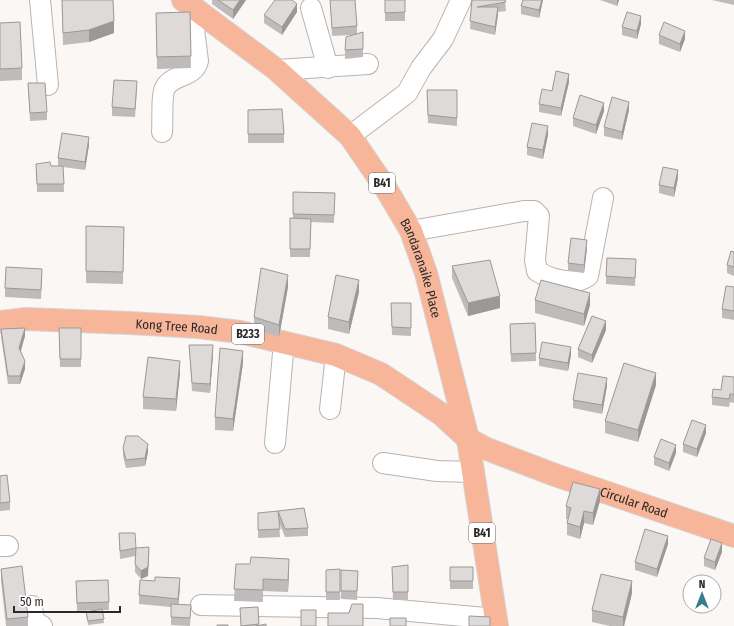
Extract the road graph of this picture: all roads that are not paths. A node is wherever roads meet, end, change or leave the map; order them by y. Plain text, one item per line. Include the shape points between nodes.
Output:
1 (40, 0) edge
2 (461, 0) edge
3 (187, 3) edge
4 (311, 8) dead end
5 (368, 64) dead end
6 (328, 68) junction
7 (277, 70) junction
8 (48, 85) dead end
9 (162, 132) dead end
10 (350, 136) junction
11 (603, 198) dead end
12 (412, 231) junction
13 (0, 322) edge
14 (284, 342) junction
15 (336, 355) junction
16 (330, 409) dead end
17 (468, 439) junction
18 (275, 443) dead end
19 (383, 463) dead end
20 (473, 472) junction
21 (734, 536) edge
22 (201, 605) dead end
23 (32, 606) dead end
24 (496, 622) edge
25 (42, 626) edge

1 - 8 street
2 - 10 street via 443,39 421,68 407,93
3 - 7 main road, Bandaranaike Place / B41
3 - 9 street via 198,61 196,68 169,83 165,89
4 - 6 street
5 - 6 street
6 - 7 street
7 - 10 main road, Bandaranaike Place / B41
10 - 12 main road, Bandaranaike Place / B41
11 - 12 street via 588,276 582,280 546,277 537,271 535,260 539,216 534,211
12 - 17 main road, Bandaranaike Place / B41 via 426,273
13 - 14 main road, Kong Tree Road / B233 via 26,319 198,327 240,332
14 - 15 main road, Kong Tree Road / B233
14 - 18 street
15 - 16 street
15 - 17 main road, Kong Tree Road / B233 via 381,374 441,414
17 - 20 main road, Bandaranaike Place / B41
17 - 21 main road, Circular Road via 555,475
19 - 20 street via 437,471
20 - 24 main road, Bandaranaike Place / B41
22 - 24 street via 363,607
23 - 25 street via 34,621

